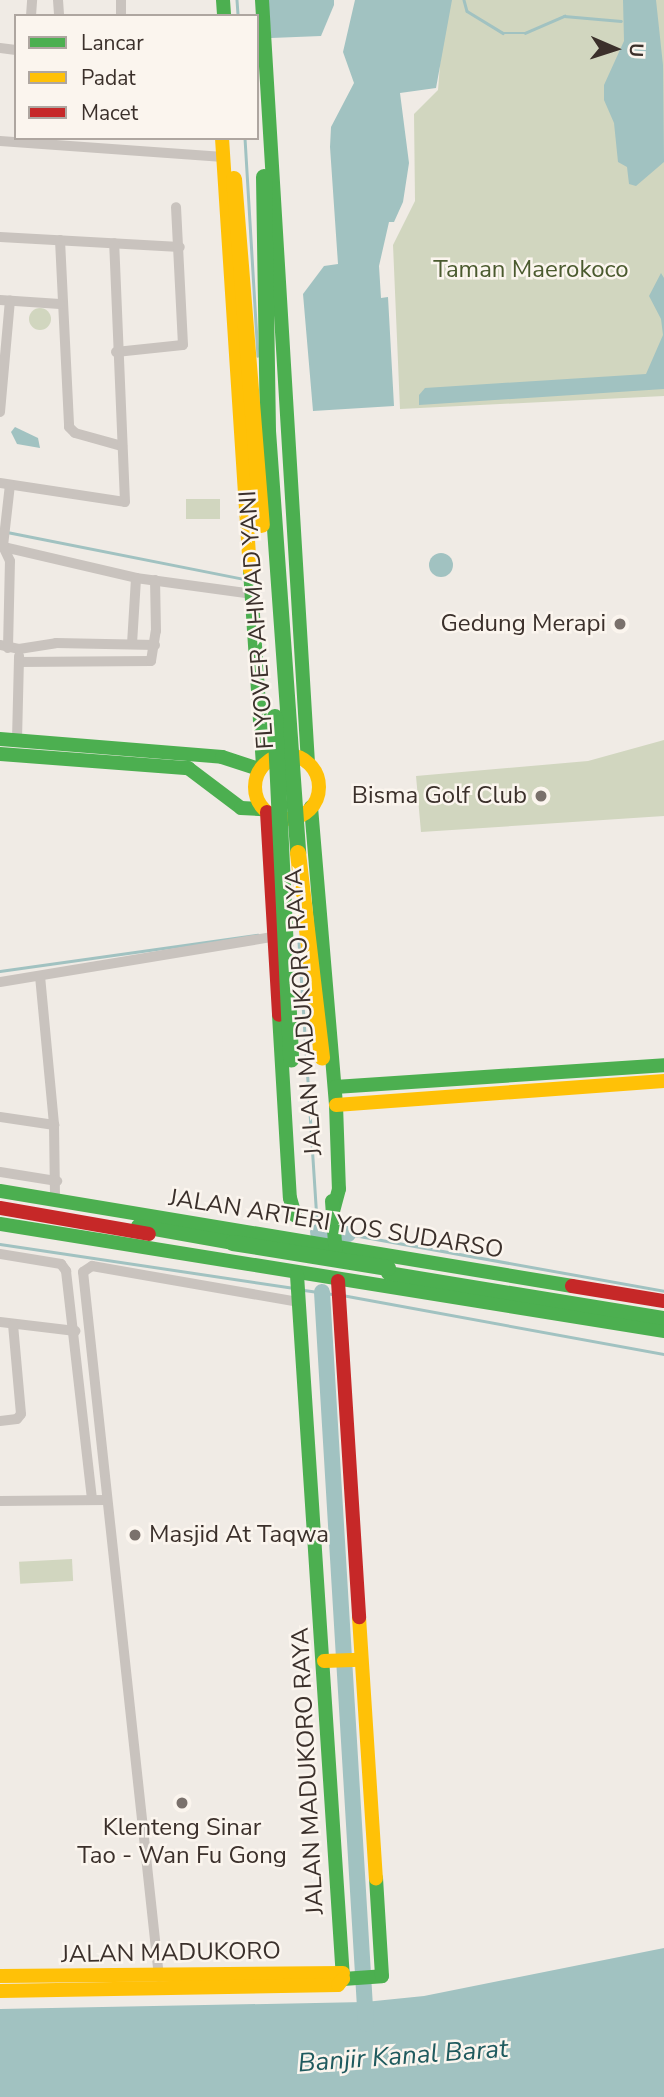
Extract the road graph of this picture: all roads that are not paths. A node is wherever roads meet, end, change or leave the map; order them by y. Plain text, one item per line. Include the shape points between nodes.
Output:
1 (262, 0) edge
2 (259, 93) edge
3 (24, 140) edge
4 (222, 140) edge
5 (232, 140) edge
6 (0, 141) edge
7 (223, 157) junction
8 (176, 207) dead end
9 (0, 237) edge
10 (60, 240) junction
11 (114, 243) junction
12 (180, 247) junction
13 (5, 300) edge
14 (60, 304) junction
15 (116, 352) junction
16 (0, 412) edge
17 (280, 430) junction
18 (248, 433) junction
19 (122, 446) junction
20 (5, 484) edge
21 (1, 546) edge
22 (136, 579) junction
23 (155, 580) junction
24 (255, 587) junction
25 (290, 594) junction
26 (99, 642) junction
27 (132, 644) junction
28 (155, 645) junction
29 (9, 647) edge
30 (99, 660) junction
31 (19, 662) junction
32 (0, 739) edge
33 (17, 740) junction
34 (0, 754) edge
35 (301, 759) junction
36 (266, 764) junction
37 (311, 807) junction
38 (269, 813) junction
39 (272, 931) junction
40 (40, 976) junction
41 (0, 982) edge
42 (322, 1058) joint
43 (291, 1060) joint
44 (664, 1065) edge
45 (664, 1081) edge
46 (335, 1087) junction
47 (336, 1105) junction
48 (0, 1117) edge
49 (54, 1125) junction
50 (0, 1172) edge
51 (57, 1181) junction
52 (0, 1191) edge
53 (55, 1200) junction
54 (0, 1206) edge
55 (295, 1215) junction
56 (333, 1215) junction
57 (0, 1224) edge
58 (296, 1240) junction
59 (335, 1246) junction
60 (0, 1254) edge
61 (298, 1290) junction
62 (338, 1294) junction
63 (664, 1301) edge
64 (664, 1315) edge
65 (0, 1322) edge
66 (13, 1324) junction
67 (75, 1331) junction
68 (664, 1331) edge
69 (0, 1421) edge
70 (92, 1500) junction
71 (106, 1500) junction
72 (0, 1502) edge
73 (357, 1660) junction
74 (328, 1661) junction
75 (0, 1976) edge
76 (345, 1977) junction
77 (159, 1983) junction
78 (0, 1992) edge

1 - 17 main road
2 - 42 main road, FLYOVER AHMAD YANI, bridge via 278,608 299,867
3 - 6 street
3 - 7 street
4 - 7 main road
5 - 43 main road, FLYOVER AHMAD YANI, bridge via 273,688
7 - 18 main road
8 - 12 street
9 - 10 street
10 - 11 street
10 - 14 street
11 - 12 street
11 - 15 street
12 - 15 street via 183,345
13 - 14 street
13 - 16 street
14 - 19 street via 70,429
15 - 19 street
17 - 18 main road, bridge
17 - 25 main road
18 - 24 main road
19 - 20 street via 123,503
20 - 21 street
21 - 22 street
21 - 29 street via 10,562
22 - 23 street
22 - 27 street
23 - 24 street
23 - 28 street
24 - 25 main road
24 - 36 main road
25 - 35 main road
26 - 27 street
26 - 29 street
26 - 30 street
27 - 28 street
28 - 30 street via 151,661
29 - 31 street
30 - 31 street
31 - 33 street
32 - 33 main road
33 - 36 main road
34 - 38 main road via 188,768 241,808
35 - 36 main road, bridge
35 - 37 main road via 319,786
36 - 38 main road via 255,789
37 - 38 main road, bridge via 295,818
37 - 46 main road, JALAN MADUKORO RAYA
38 - 39 main road, JALAN MADUKORO RAYA
39 - 40 street
39 - 55 main road, JALAN MADUKORO RAYA via 290,1198
40 - 41 street
40 - 49 street
42 - 56 main road, JALAN MADUKORO RAYA
43 - 55 main road, JALAN MADUKORO RAYA
44 - 46 main road
45 - 47 main road
46 - 47 main road, JALAN MADUKORO RAYA
47 - 56 main road, JALAN MADUKORO RAYA via 339,1189
48 - 49 street
49 - 51 street
50 - 51 street
51 - 53 street
52 - 53 main road, JALAN ARTERI YOS SUDARSO
53 - 58 main road, JALAN ARTERI YOS SUDARSO
54 - 64 main road, bridge
55 - 58 main road, JALAN MADUKORO RAYA
56 - 59 main road, JALAN MADUKORO RAYA
57 - 61 main road
58 - 59 main road, JALAN ARTERI YOS SUDARSO
58 - 61 main road, JALAN MADUKORO RAYA
59 - 62 main road, JALAN MADUKORO RAYA
59 - 63 main road, JALAN ARTERI YOS SUDARSO
60 - 67 street via 64,1267
61 - 62 main road
61 - 71 street via 92,1266 84,1269
61 - 74 main road, JALAN MADUKORO RAYA
62 - 68 main road
62 - 73 main road, JALAN MADUKORO RAYA
65 - 66 street
66 - 67 street
66 - 69 street via 22,1414
67 - 70 street
70 - 71 street
70 - 72 street
71 - 77 street
73 - 74 main road
73 - 76 main road, JALAN MADUKORO RAYA via 382,1976
74 - 76 main road, JALAN MADUKORO RAYA
75 - 77 main road, JALAN MADUKORO
76 - 77 main road via 338,1985
77 - 78 main road

